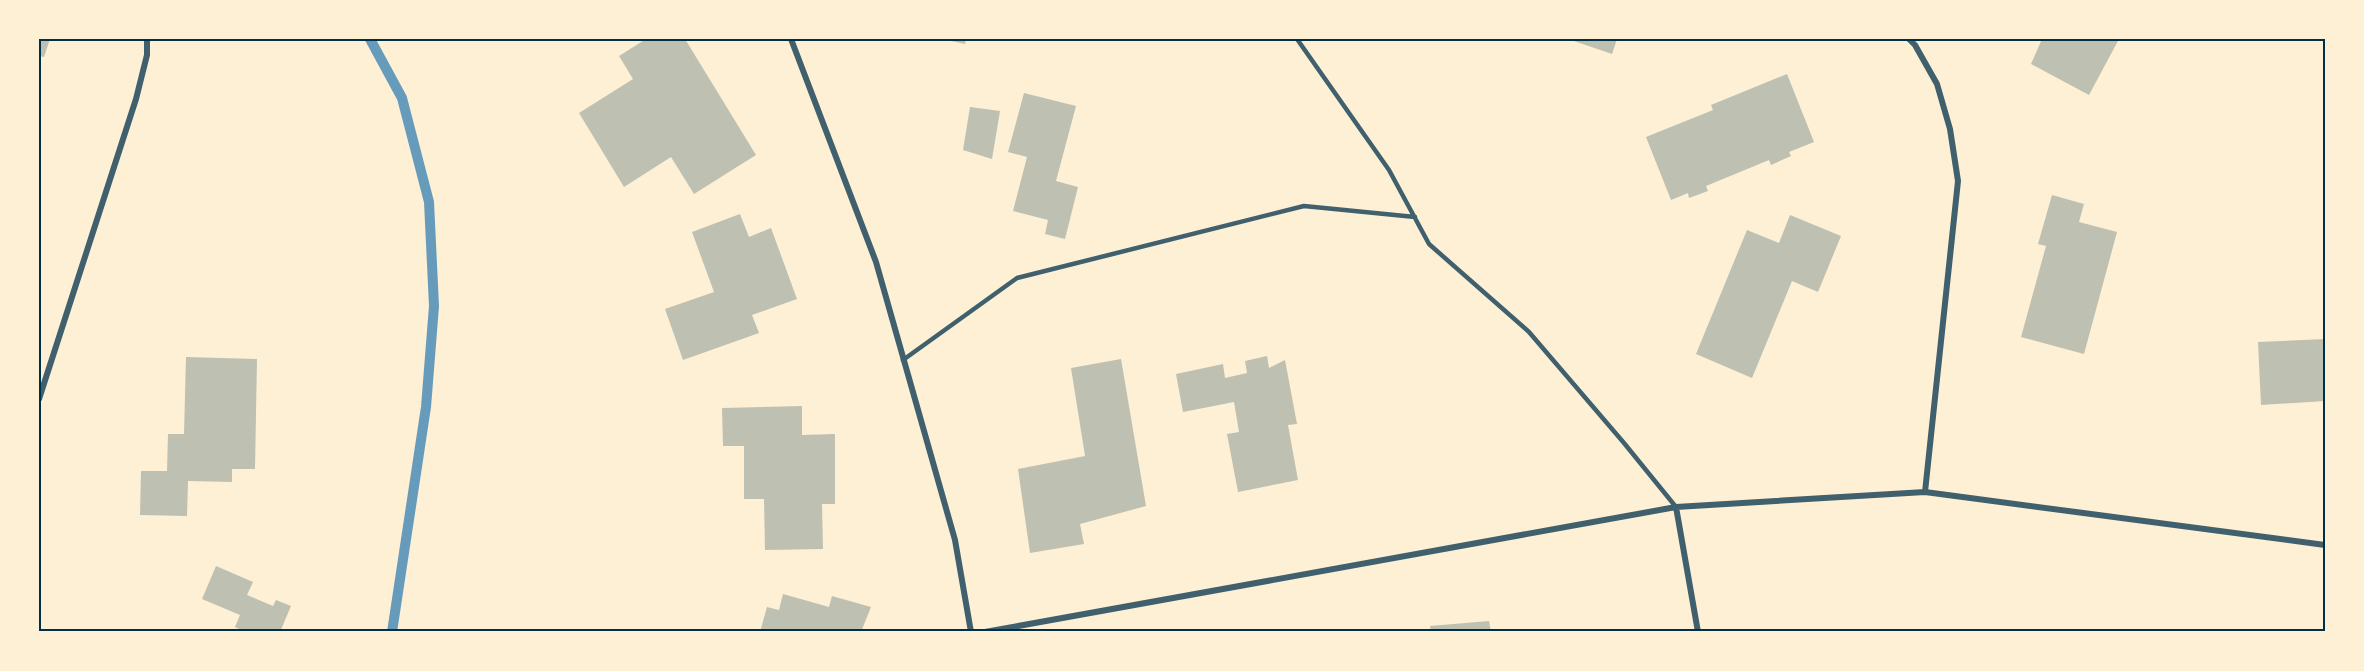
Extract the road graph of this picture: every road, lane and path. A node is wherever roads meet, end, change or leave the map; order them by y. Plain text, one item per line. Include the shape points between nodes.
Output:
1 (147, 39) edge
2 (791, 39) edge
3 (1297, 39) edge
4 (1909, 39) edge
5 (1415, 217) junction
6 (903, 360) junction
7 (39, 399) edge
8 (1924, 492) junction
9 (1676, 507) junction
10 (2325, 545) edge
11 (971, 632) edge
12 (985, 632) edge
13 (1698, 632) edge

1 - 7 street via 136,99
2 - 6 street via 876,262
3 - 5 lane via 1389,170
4 - 8 street via 1937,84 1950,129 1958,181
5 - 6 lane via 1304,206 1017,278
5 - 9 lane via 1430,244 1529,332
6 - 11 street via 955,540
8 - 9 street
8 - 10 street
9 - 12 street
9 - 13 street

